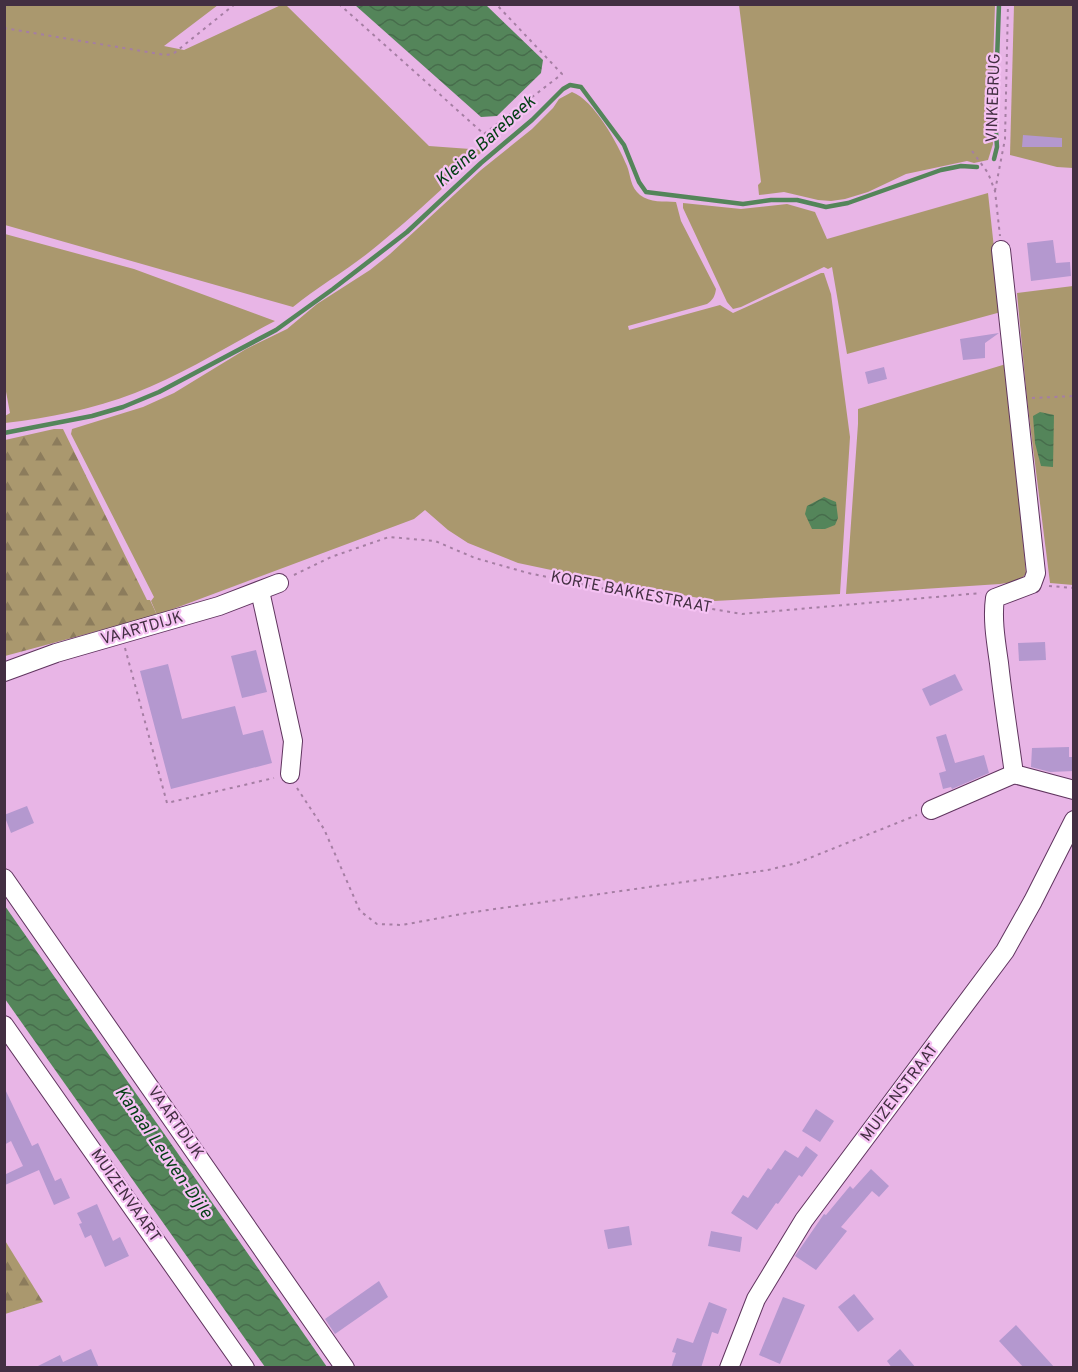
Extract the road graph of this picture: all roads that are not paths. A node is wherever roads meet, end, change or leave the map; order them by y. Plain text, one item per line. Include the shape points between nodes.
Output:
1 (1001, 250) road end
2 (279, 583) road end
3 (260, 591) junction
4 (4, 672) edge
5 (1014, 774) junction
6 (292, 779) road end
7 (1074, 790) edge
8 (931, 810) road end
9 (1074, 820) edge
10 (4, 878) edge
11 (4, 1025) edge
12 (245, 1368) edge
13 (345, 1368) edge
14 (729, 1368) edge

1 - 5 street via 1035,567 1032,584 995,598 994,607
2 - 3 street, VAARTDIJK
3 - 4 street, VAARTDIJK
3 - 6 street via 293,741
5 - 7 street
5 - 8 street
9 - 14 street, MUIZENSTRAAT via 1005,951 804,1220 756,1299
10 - 13 street, VAARTDIJK
11 - 12 street, MUIZENVAART

